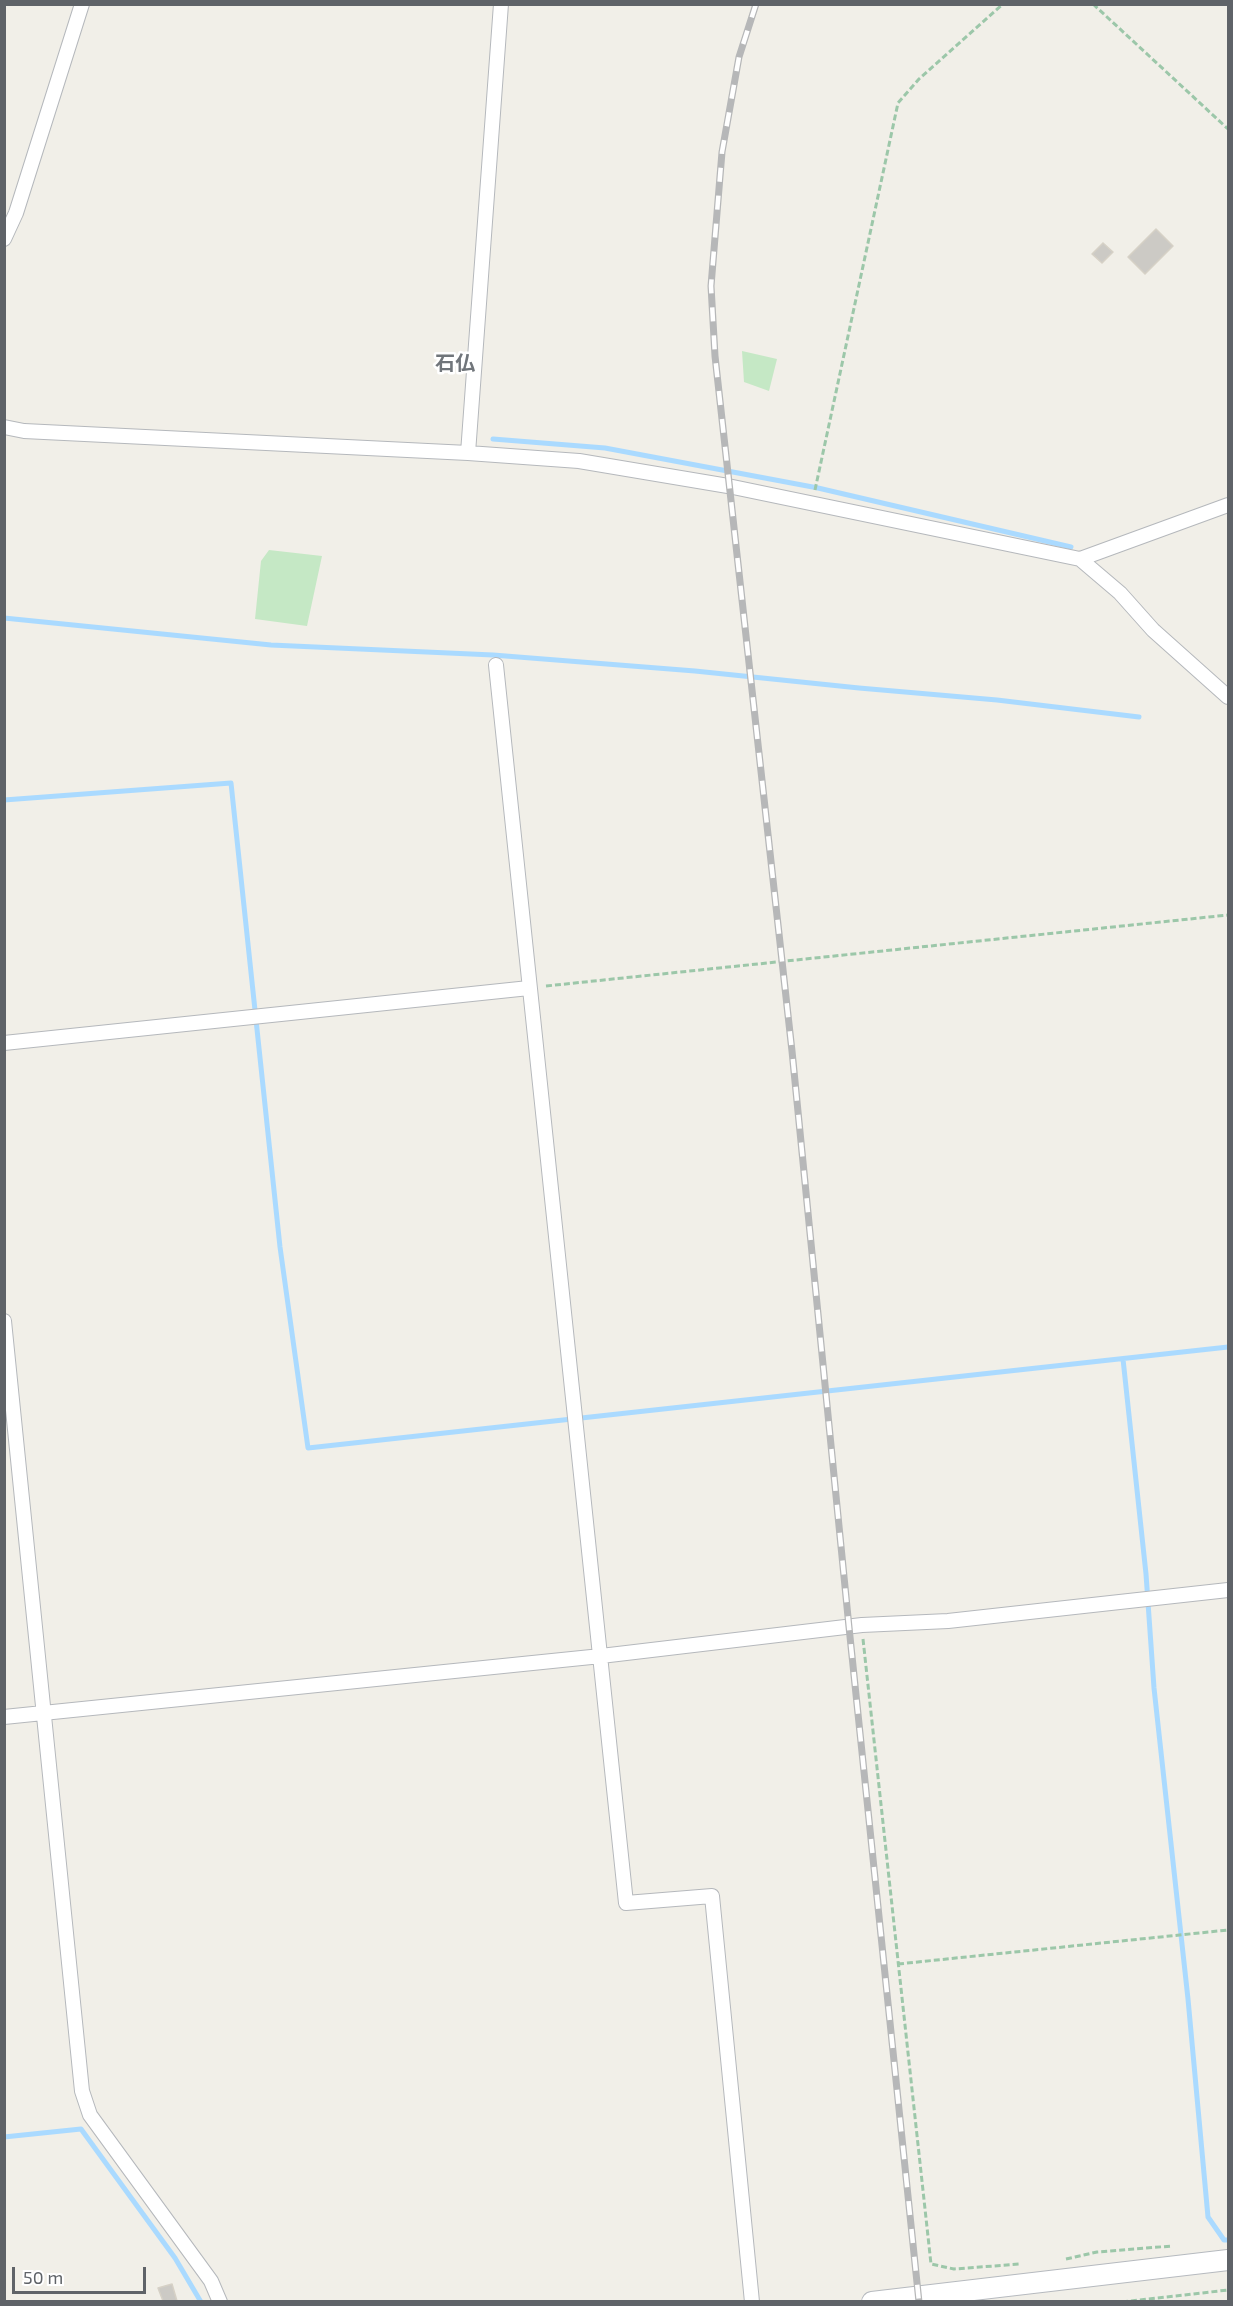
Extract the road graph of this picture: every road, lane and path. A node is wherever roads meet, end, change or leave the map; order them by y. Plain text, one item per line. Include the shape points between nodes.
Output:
1 (82, 4) edge
2 (501, 4) edge
3 (1003, 4) edge
4 (1093, 4) edge
5 (1228, 129) edge
6 (4, 239) edge
7 (4, 427) edge
8 (468, 453) junction
9 (812, 503) junction
10 (1228, 505) edge
11 (1080, 559) junction
12 (496, 665) dead end
13 (1228, 698) edge
14 (1228, 915) edge
15 (529, 988) junction
16 (4, 1042) edge
17 (4, 1321) edge
18 (1228, 1590) edge
19 (861, 1625) junction
20 (600, 1656) junction
21 (43, 1712) junction
22 (4, 1717) edge
23 (1228, 1930) edge
24 (898, 1964) junction
25 (1173, 2246) dead end
26 (1062, 2260) dead end
27 (1228, 2260) edge
28 (1021, 2264) dead end
29 (1228, 2290) edge
30 (220, 2301) edge
31 (752, 2301) edge
32 (872, 2301) edge
33 (1122, 2301) edge

1 - 6 street via 16,213
2 - 8 street
3 - 9 path via 919,79 898,103
4 - 5 path
7 - 8 street via 24,432
8 - 9 street via 579,460
9 - 11 street
10 - 11 street
11 - 13 street
12 - 15 street
14 - 15 path
15 - 16 street
15 - 20 street
17 - 21 street
18 - 19 street via 948,1621
19 - 20 street
19 - 24 path
20 - 21 street
20 - 31 street via 626,1903 712,1896
21 - 22 street
21 - 30 street via 82,2091 90,2115 211,2281
23 - 24 path
24 - 28 path via 931,2264 954,2270
25 - 26 path via 1098,2252
27 - 32 street
29 - 33 path

